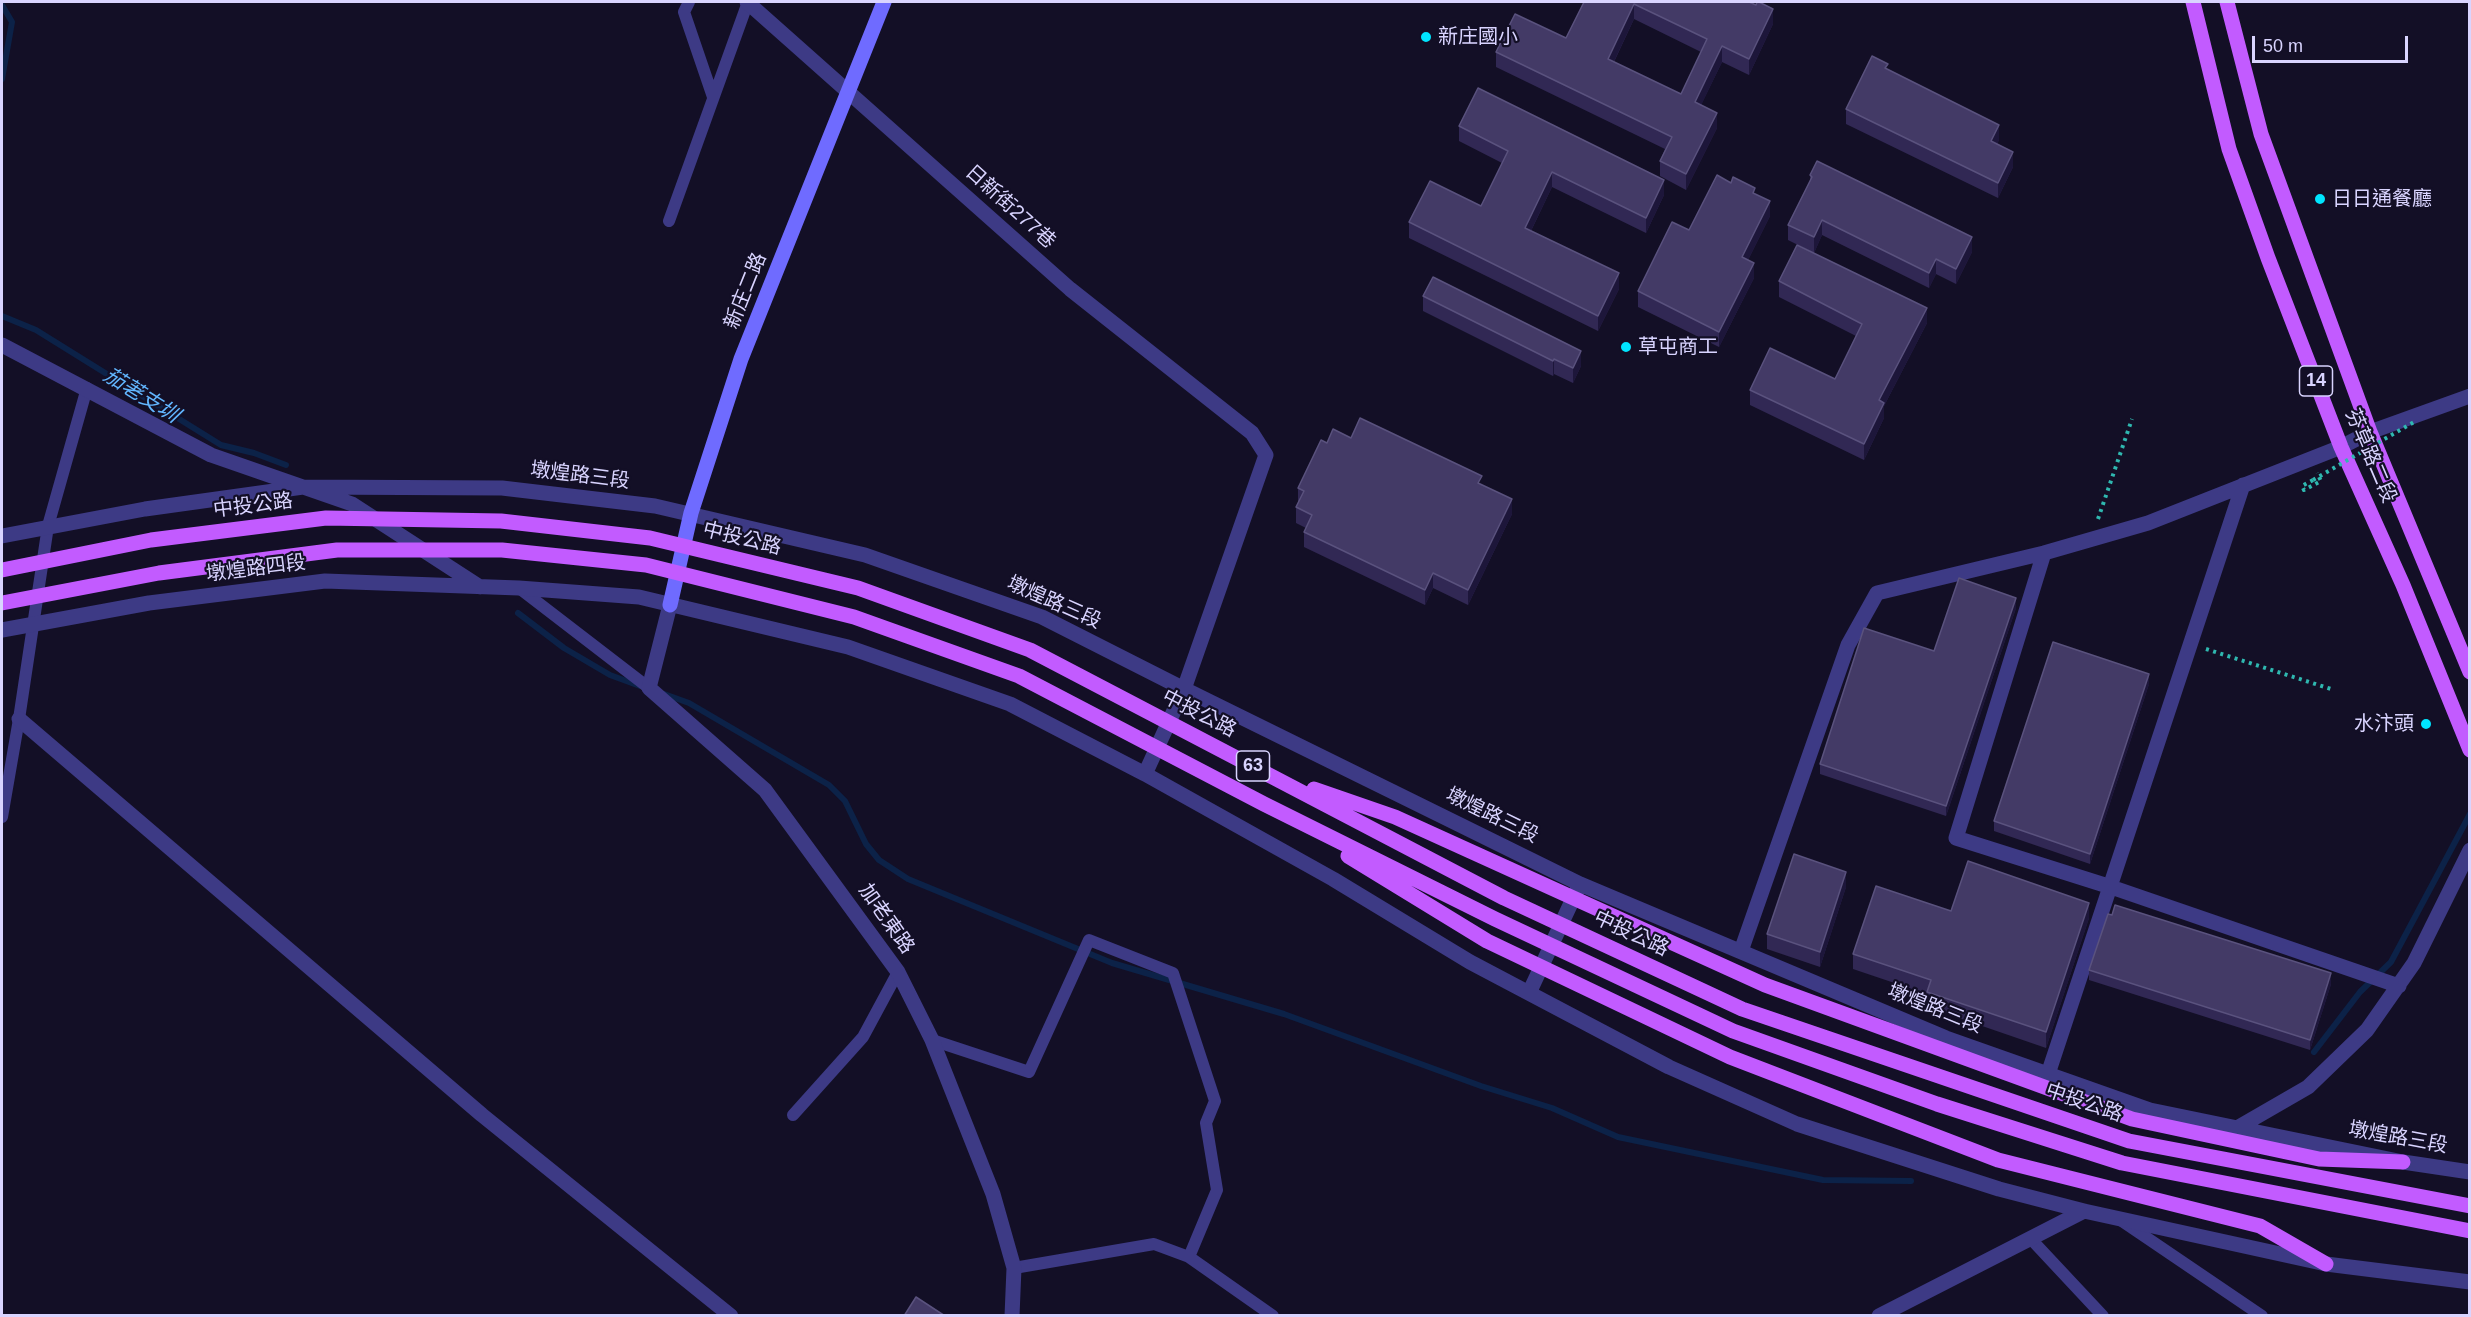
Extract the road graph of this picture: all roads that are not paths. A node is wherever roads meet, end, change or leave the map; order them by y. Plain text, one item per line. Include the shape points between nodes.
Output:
1 (689, 2) edge
2 (747, 2) edge
3 (884, 2) edge
4 (2193, 2) edge
5 (2226, 2) edge
6 (848, 90) junction
7 (713, 98) junction
8 (669, 221) dead end
9 (2, 345) edge
10 (87, 388) junction
11 (2469, 396) edge
12 (2370, 432) junction
13 (2341, 447) junction
14 (2243, 485) junction
15 (303, 487) junction
16 (691, 513) junction
17 (48, 526) junction
18 (2, 536) edge
19 (2044, 553) junction
20 (2, 570) edge
21 (480, 587) junction
22 (519, 588) junction
23 (2, 603) edge
24 (670, 605) junction
25 (33, 624) junction
26 (2, 630) edge
27 (2469, 672) edge
28 (649, 688) junction
29 (1184, 689) junction
30 (20, 719) junction
31 (2469, 750) edge
32 (1145, 774) junction
33 (1270, 774) junction
34 (1264, 804) junction
35 (2, 817) edge
36 (2469, 850) edge
37 (1580, 884) junction
38 (2111, 887) junction
39 (1741, 951) junction
40 (898, 972) junction
41 (2399, 986) junction
42 (1529, 993) junction
43 (932, 1040) junction
44 (2048, 1074) junction
45 (794, 1115) dead end
46 (2237, 1128) junction
47 (2403, 1162) junction
48 (2469, 1172) edge
49 (2469, 1206) edge
50 (2084, 1211) junction
51 (2118, 1218) junction
52 (2469, 1231) edge
53 (2030, 1238) junction
54 (1189, 1257) junction
55 (2326, 1264) junction
56 (1014, 1268) junction
57 (2469, 1282) edge
58 (731, 1316) edge
59 (1012, 1316) edge
60 (1273, 1316) edge
61 (1879, 1316) edge
62 (2103, 1316) edge
63 (2262, 1316) edge

1 - 7 lane via 684,12
2 - 6 street, 日新街277巷
2 - 7 lane
3 - 6 street, 新庄二路
4 - 13 main road, 芬草路二段 / 14 via 2229,150
5 - 12 main road, 芬草路二段 / 14 via 2261,134
6 - 16 street, 新庄二路 via 741,359
6 - 29 street, 日新街277巷 via 1070,289 1252,433 1266,455
7 - 8 lane
9 - 10 street
10 - 15 street via 211,455
10 - 17 lane
11 - 12 street
12 - 13 street
12 - 27 main road, 芬草路二段 / 14
13 - 14 street
13 - 31 main road, 芬草路二段 / 14 via 2403,585
14 - 19 street via 2148,523
14 - 38 street
15 - 16 street, 墩煌路三段 via 502,488
15 - 17 street via 145,508
15 - 21 street via 352,504
16 - 24 street, 新庄二路
16 - 29 street, 墩煌路三段 via 865,555 1042,617
17 - 18 street
17 - 25 lane
19 - 38 street via 1956,838
19 - 39 street via 1877,593 1848,645
20 - 33 main road, 中投公路 / 63, bridge via 151,540 326,518 501,521 650,538 858,588 1030,650
21 - 22 street, 墩煌路四段
21 - 25 street, 墩煌路四段 via 325,581 149,603
22 - 24 street via 639,597
22 - 28 lane
23 - 34 main road, 63, bridge via 159,573 337,550 502,549 646,565 854,617 1019,676
24 - 28 street
24 - 32 street via 848,647 999,700
25 - 26 street, 墩煌路四段
25 - 30 lane
28 - 40 street, 加老東路 via 765,790
29 - 32 street
29 - 37 street, 墩煌路三段
30 - 35 lane
30 - 58 street via 482,1115
32 - 42 street
33 - 47 main road, bridge via 1395,817 1765,985 2132,1119 2319,1159
33 - 49 main road, 中投公路 / 63, bridge via 1504,898 1742,1009 2128,1141
34 - 52 main road, 63, bridge via 1733,1031 1937,1104 2122,1163
34 - 55 main road, bridge via 1487,941 1730,1057 1998,1160 2260,1226
36 - 41 street
37 - 39 street, 墩煌路三段
37 - 42 street
38 - 41 street
38 - 44 street
39 - 44 street, 墩煌路三段 via 1946,1038
40 - 43 street, 加老東路
40 - 45 lane via 863,1037
41 - 46 street via 2367,1030 2308,1087
42 - 50 street via 1669,1067 1797,1124 1999,1189
43 - 54 lane via 1029,1072 1089,940 1173,973 1215,1101 1206,1123 1217,1190
43 - 56 street, 加老東路 via 993,1194
44 - 46 street, 墩煌路三段 via 2150,1110
46 - 47 street, 墩煌路三段
47 - 48 street, 墩煌路三段
50 - 51 street
50 - 53 street
51 - 55 street
51 - 63 lane
53 - 61 street
53 - 62 lane
54 - 56 lane via 1154,1244
54 - 60 lane
55 - 57 street
56 - 59 street, 加老東路

